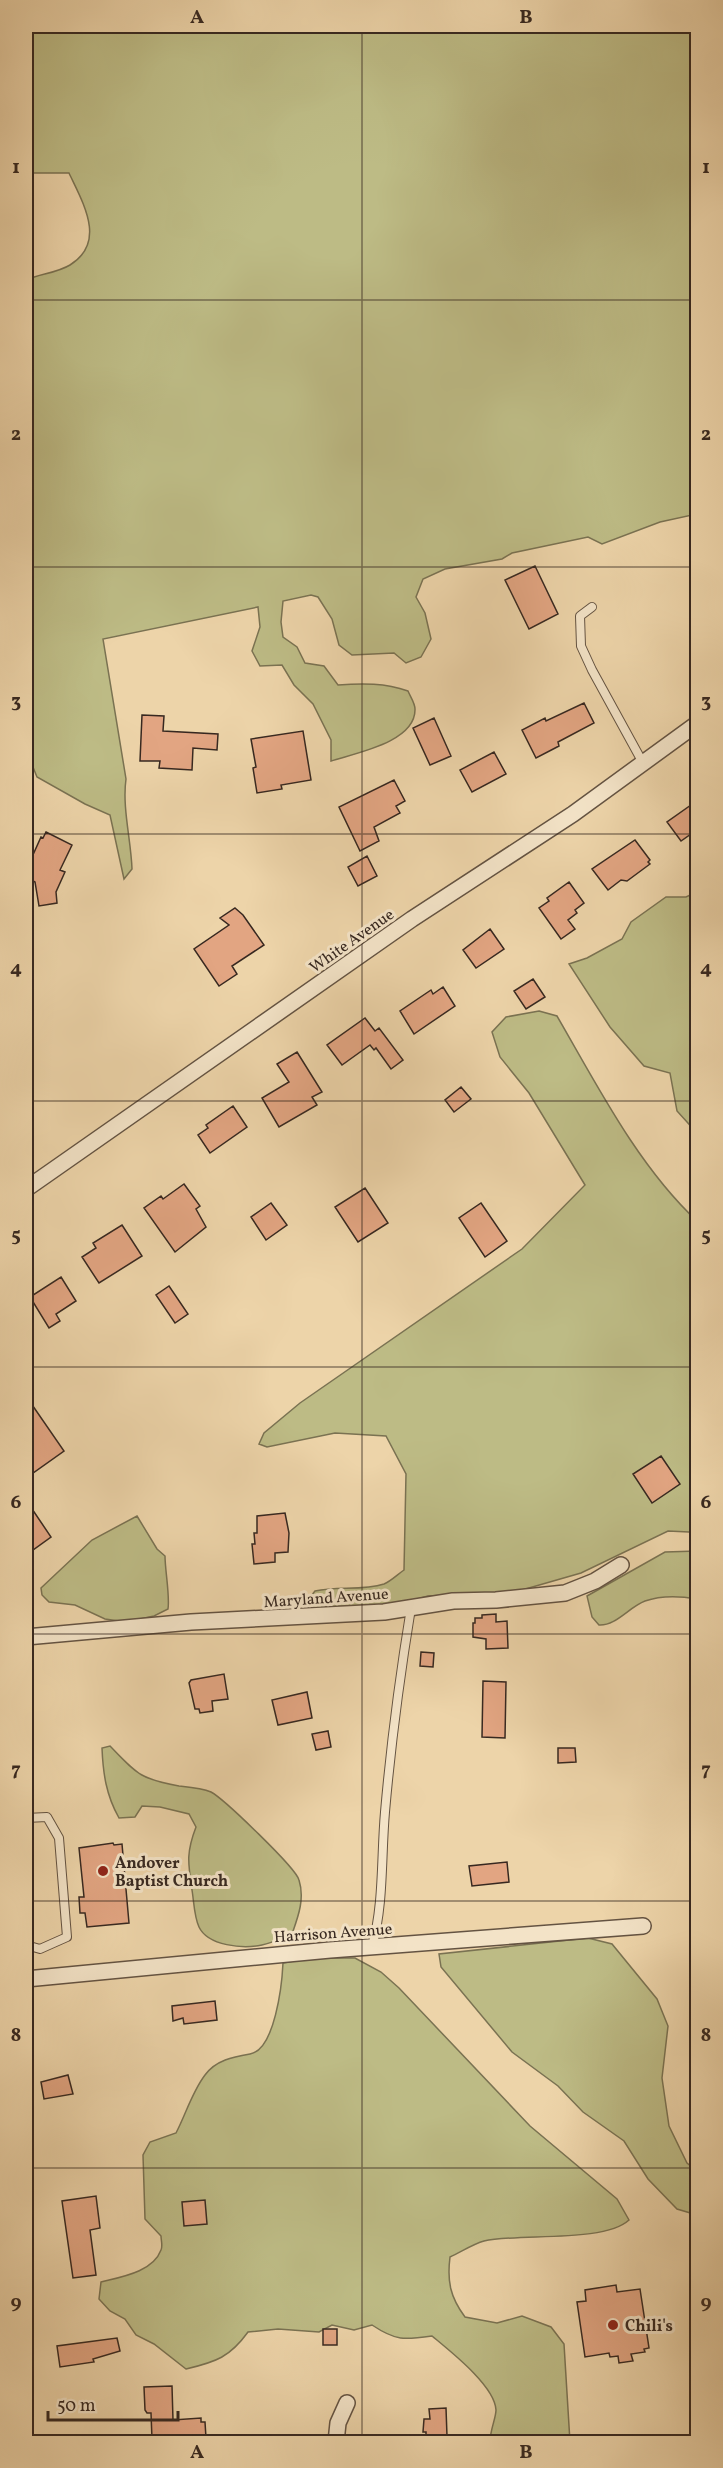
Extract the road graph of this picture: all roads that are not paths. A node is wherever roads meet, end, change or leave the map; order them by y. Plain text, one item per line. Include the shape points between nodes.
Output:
1 (592, 607) dead end
2 (698, 723) edge
3 (643, 763) junction
4 (26, 1189) edge
5 (621, 1565) dead end
6 (411, 1608) junction
7 (26, 1637) edge
8 (26, 1818) edge
9 (643, 1926) dead end
10 (26, 1945) edge
11 (372, 1947) junction
12 (26, 1979) edge
13 (347, 2403) dead end
14 (336, 2442) edge

1 - 3 lane via 580,616 581,646
2 - 3 street, White Avenue
3 - 4 street, White Avenue
5 - 6 street, Maryland Avenue via 565,1593
6 - 7 street, Maryland Avenue
6 - 11 lane via 398,1690 378,1924
8 - 10 lane via 47,1817 59,1838 67,1937 40,1949
9 - 11 street, Harrison Avenue
11 - 12 street, Harrison Avenue
13 - 14 street via 338,2422

